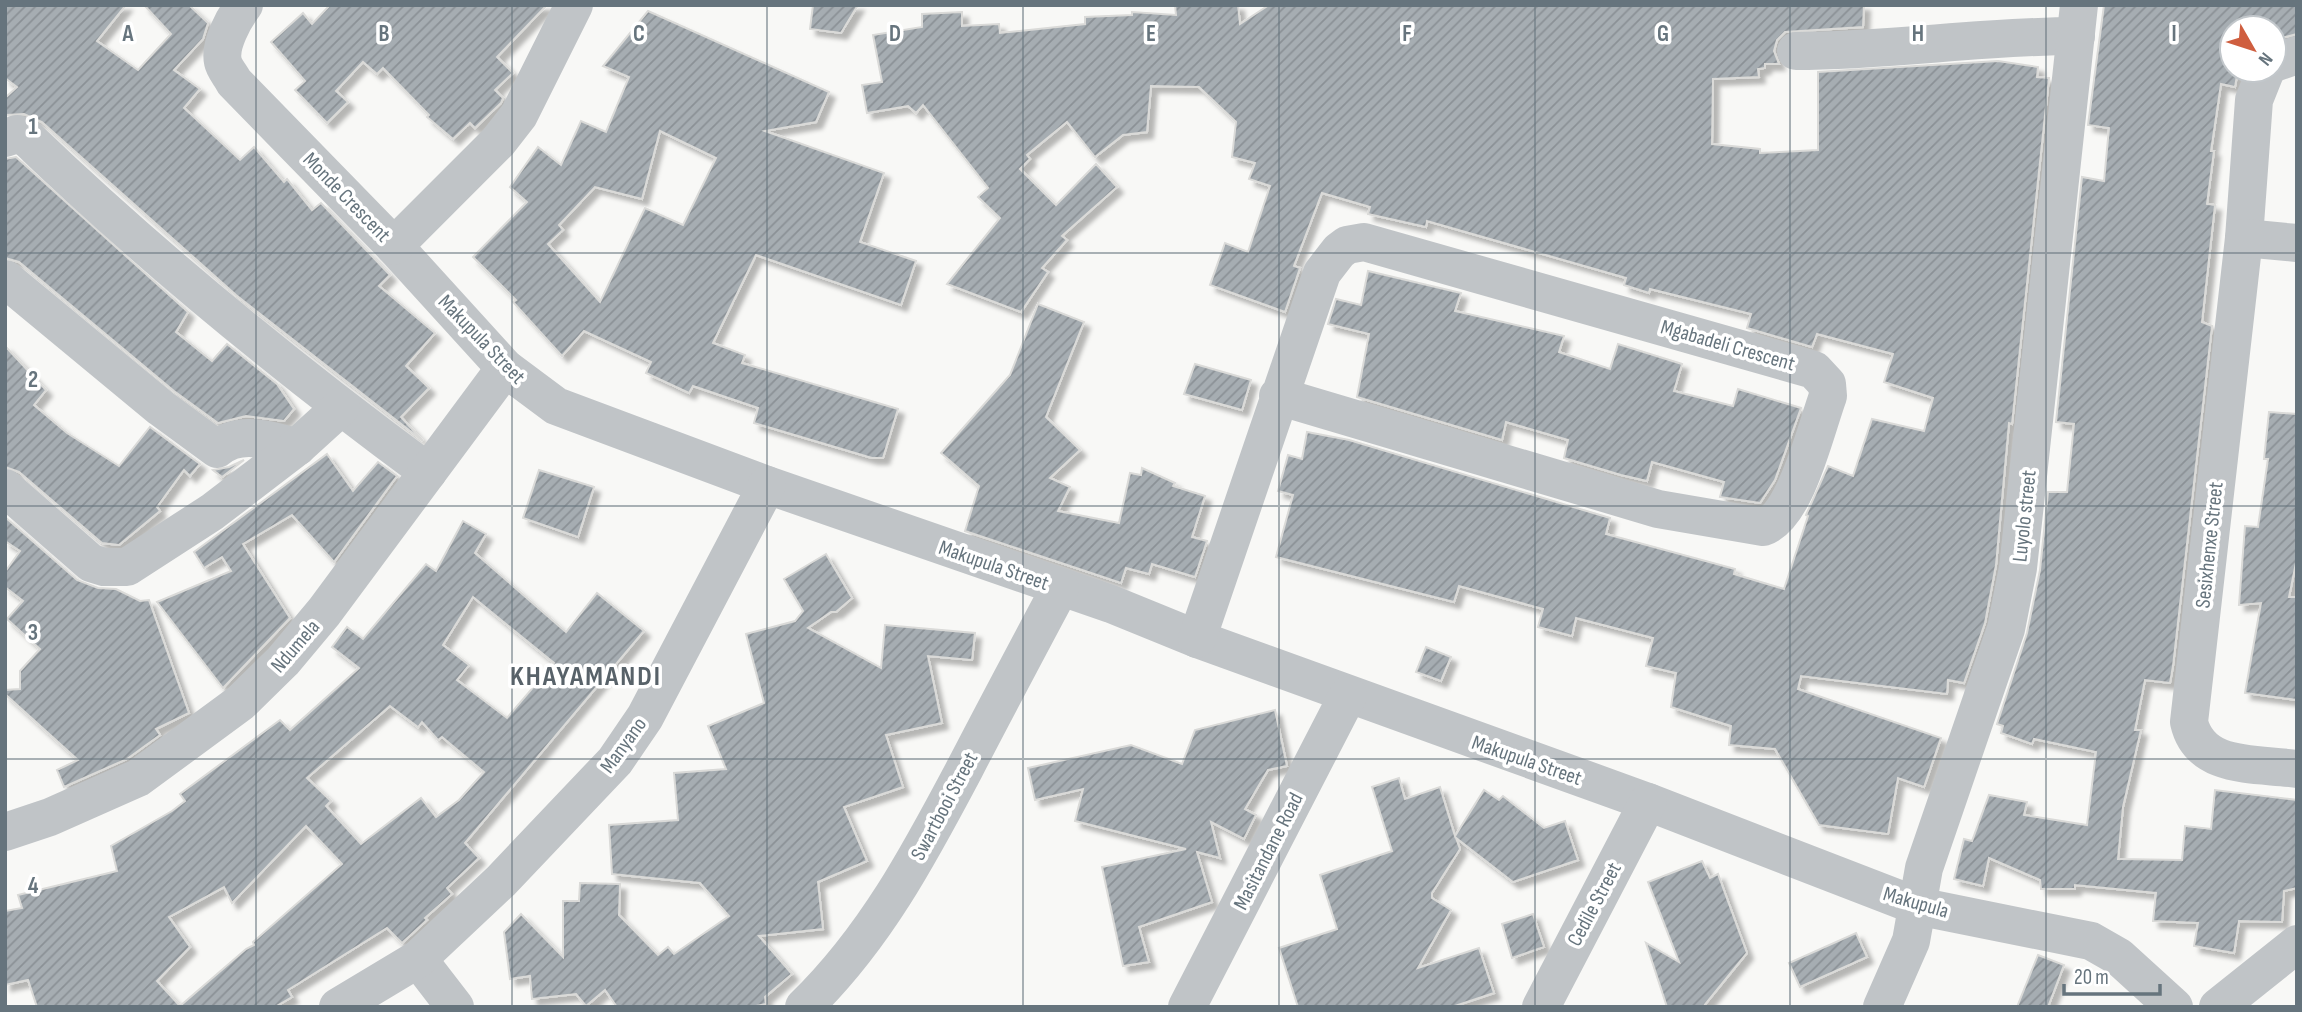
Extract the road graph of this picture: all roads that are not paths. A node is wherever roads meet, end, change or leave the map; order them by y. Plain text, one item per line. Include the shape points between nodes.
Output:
1 (244, 5) edge
2 (574, 5) edge
3 (2078, 21) edge
4 (1796, 51) dead end
5 (2260, 84) edge
6 (5, 138) edge
7 (2244, 239) junction
8 (2297, 243) edge
9 (394, 246) junction
10 (5, 279) edge
11 (505, 368) junction
12 (1278, 396) junction
13 (341, 407) junction
14 (297, 447) junction
15 (213, 460) junction
16 (428, 472) junction
17 (767, 485) junction
18 (5, 488) edge
19 (212, 512) junction
20 (1060, 588) junction
21 (1197, 639) junction
22 (1348, 695) junction
23 (2297, 769) edge
24 (1648, 802) junction
25 (5, 832) edge
26 (1917, 906) junction
27 (2297, 944) edge
28 (418, 959) junction
29 (338, 1007) edge
30 (455, 1007) edge
31 (804, 1007) edge
32 (1187, 1007) edge
33 (1541, 1007) edge
34 (1882, 1007) edge
35 (2174, 1007) edge
36 (2218, 1007) edge

1 - 9 street, Monde Crescent via 226,41 223,62 234,82
2 - 9 street, Monde Crescent via 519,115
3 - 4 street via 2008,37 1850,51
3 - 26 street, Luyolo street via 2018,568 2006,629 1924,868
5 - 7 street, Sesixhenxe Street via 2254,100
6 - 13 street via 17,134 27,138 178,278
7 - 8 street
7 - 23 street, Sesixhenxe Street via 2189,722 2192,737 2212,758
9 - 11 street, Makupula Street
10 - 15 street via 160,408
11 - 16 street, Ndumela
11 - 17 street, Makupula Street via 545,399 583,418
12 - 12 street, Mgabadeli Crescent via 1658,509 1763,527 1774,524 1788,506 1828,396 1827,384 1814,370 1364,242 1347,245 1322,273
12 - 21 street, Mgabadeli Crescent
13 - 14 street
13 - 16 street
14 - 15 street via 248,437 224,442
14 - 19 street
15 - 19 street
16 - 25 street, Ndumela via 316,622 240,703 138,778
17 - 20 street, Makupula Street
17 - 28 street, Manyano via 645,717 615,761
18 - 19 street via 92,563 104,567 127,567
20 - 21 street, Makupula Street
20 - 31 street, Swartbooi Street via 887,909 836,976
21 - 22 street, Makupula Street
22 - 24 street, Makupula Street
22 - 32 street, Masitandane Road
24 - 26 street, Makupula
24 - 33 street, Cedile Street
26 - 34 street, Luyolo street via 1911,941
26 - 35 street, Makupula via 2091,941 2119,957
27 - 36 street
28 - 29 street, Manyano
28 - 30 street

